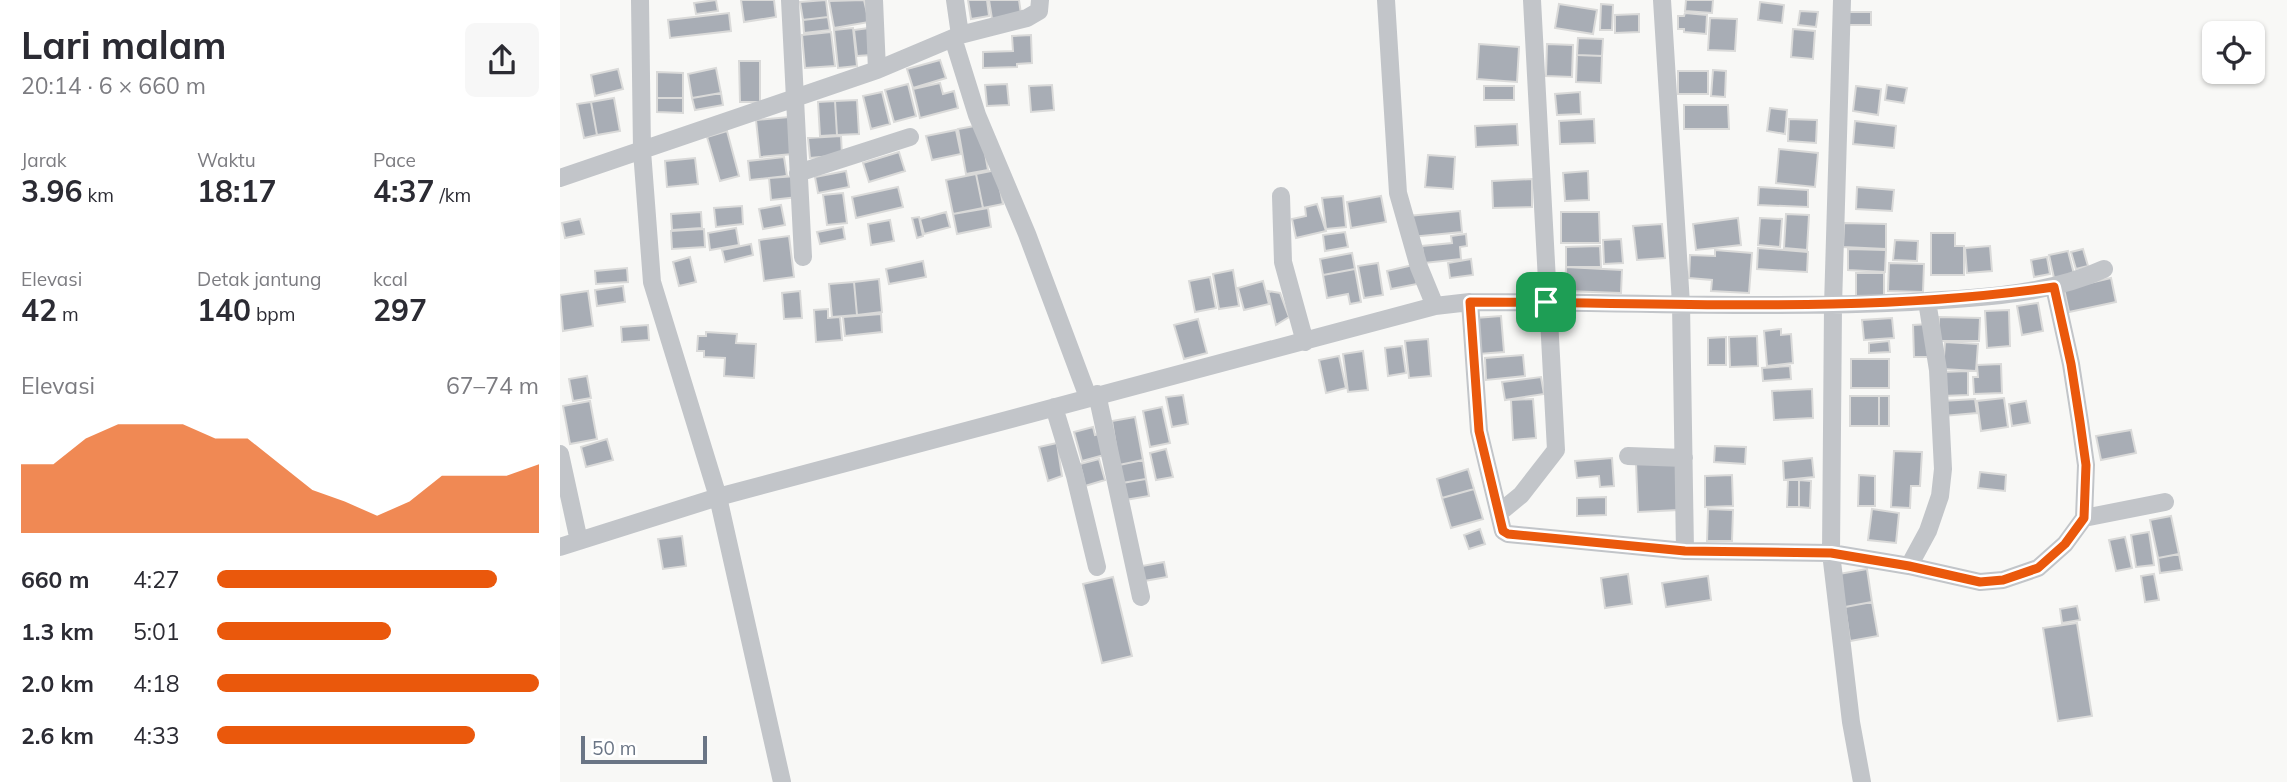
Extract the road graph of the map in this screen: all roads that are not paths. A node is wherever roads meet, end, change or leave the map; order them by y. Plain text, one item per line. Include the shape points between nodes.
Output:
1 (640, 0) edge
2 (790, 0) edge
3 (874, 0) edge
4 (955, 0) edge
5 (1040, 0) edge
6 (1386, 0) edge
7 (1532, 0) edge
8 (1662, 0) edge
9 (1842, 0) edge
10 (957, 37) junction
11 (877, 70) junction
12 (794, 96) junction
13 (910, 137) dead end
14 (642, 151) junction
15 (799, 173) junction
16 (560, 178) edge
17 (1281, 196) dead end
18 (803, 257) dead end
19 (2104, 269) dead end
20 (2054, 287) junction
21 (1927, 301) junction
22 (1470, 302) junction
23 (1546, 302) junction
24 (1681, 304) junction
25 (1435, 306) junction
26 (1833, 306) junction
27 (1305, 342) junction
28 (1092, 396) junction
29 (1054, 407) junction
30 (560, 454) edge
31 (1628, 456) dead end
32 (1684, 458) junction
33 (718, 497) junction
34 (2165, 502) dead end
35 (1499, 513) junction
36 (2084, 518) junction
37 (579, 541) junction
38 (560, 547) edge
39 (1685, 551) junction
40 (1831, 553) junction
41 (1909, 566) junction
42 (1097, 567) dead end
43 (1141, 597) dead end
44 (782, 782) edge
45 (1862, 782) edge

1 - 14 street
2 - 12 street
3 - 11 street
4 - 10 street
5 - 10 street via 1039,11 1027,18
6 - 25 street via 1398,193
7 - 23 street
8 - 24 street
9 - 26 street
10 - 11 street
10 - 28 street via 977,115
11 - 12 street
12 - 14 street
12 - 15 street
13 - 15 street
14 - 16 street
14 - 33 street via 652,282
15 - 18 street
17 - 27 street via 1283,262
19 - 20 street
20 - 21 street
20 - 36 street via 2086,465
21 - 26 street
21 - 41 street via 1938,370 1943,469 1928,531
22 - 23 street
22 - 25 street
22 - 35 street via 1479,431
23 - 24 street
23 - 35 street via 1556,450 1521,495
24 - 26 street
24 - 32 street
25 - 27 street
26 - 40 street
27 - 28 street
28 - 29 street
28 - 43 street
29 - 33 street
29 - 42 street
30 - 37 street
31 - 32 street
32 - 39 street
33 - 37 street
33 - 44 street
34 - 36 street
35 - 39 street via 1508,534
36 - 41 street via 2065,544 2038,568 2003,580 1980,582
37 - 38 street
39 - 40 street
40 - 41 street
40 - 45 street

